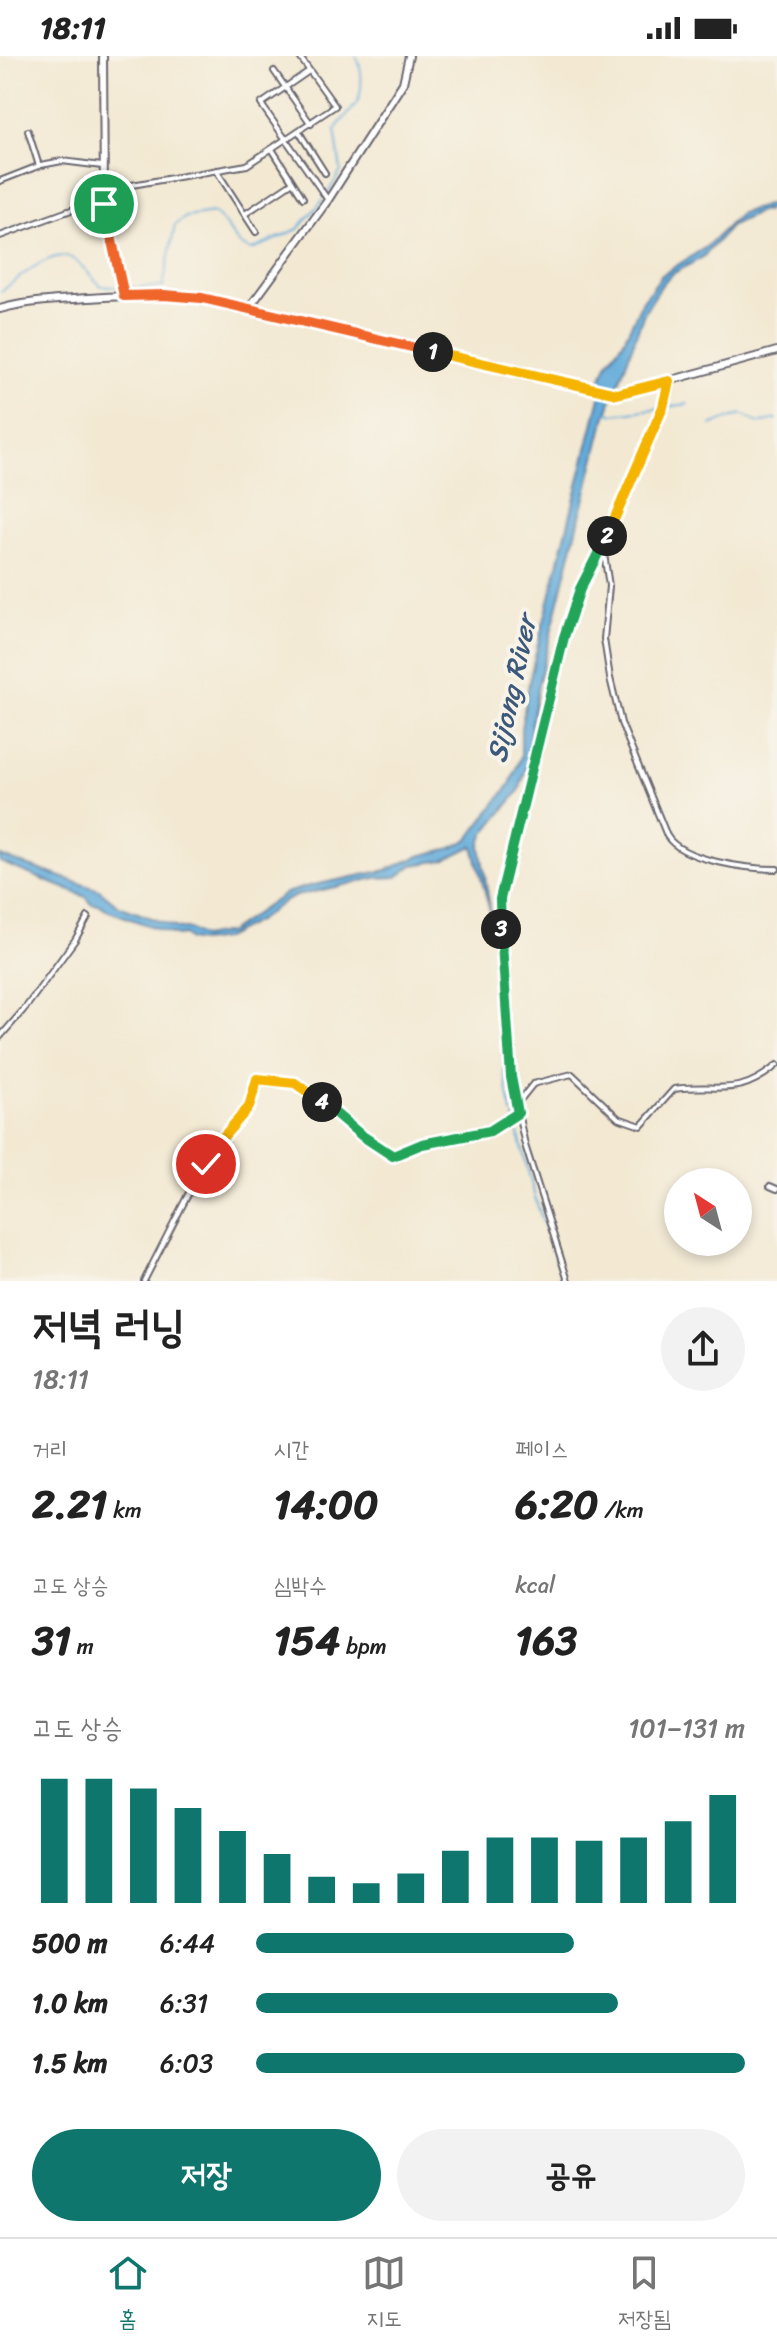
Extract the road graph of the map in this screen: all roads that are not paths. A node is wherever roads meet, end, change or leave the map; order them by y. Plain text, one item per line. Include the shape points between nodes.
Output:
1 (103, 56) edge
2 (299, 56) edge
3 (409, 56) edge
4 (274, 71) dead end
5 (309, 71) junction
6 (285, 88) junction
7 (311, 124) junction
8 (28, 131) dead end
9 (299, 132) junction
10 (286, 142) junction
11 (272, 149) junction
12 (39, 166) junction
13 (102, 166) junction
14 (216, 170) junction
15 (325, 173) dead end
16 (0, 181) edge
17 (293, 182) junction
18 (103, 194) junction
19 (303, 198) dead end
20 (328, 200) junction
21 (245, 214) junction
22 (256, 232) dead end
23 (0, 236) edge
24 (124, 296) junction
25 (249, 308) junction
26 (0, 309) edge
27 (777, 351) edge
28 (669, 381) junction
29 (603, 544) junction
30 (777, 869) edge
31 (88, 917) dead end
32 (0, 1037) edge
33 (777, 1065) edge
34 (517, 1104) junction
35 (518, 1113) junction
36 (770, 1186) dead end
37 (777, 1189) edge
38 (144, 1281) edge
39 (568, 1281) edge

1 - 13 main road
2 - 5 street
3 - 20 main road via 403,83
4 - 6 street
5 - 6 street
5 - 7 street via 335,106
6 - 7 street
6 - 10 street via 261,104
7 - 9 street
8 - 12 street
9 - 10 street
9 - 15 street
10 - 11 street
10 - 20 street
11 - 14 street via 247,165
11 - 17 street
12 - 13 street via 62,161
12 - 16 street
13 - 18 main road
14 - 18 street
14 - 21 street
17 - 19 street
17 - 21 street
18 - 23 street
18 - 24 main road
20 - 25 main road
21 - 22 street
24 - 25 main road via 190,296
24 - 26 main road
25 - 28 main road via 617,394
27 - 28 main road
28 - 29 street via 663,407
29 - 30 street via 610,678 621,723 667,836 691,854 747,868
29 - 34 street via 564,637 500,899
31 - 32 street
33 - 34 street via 734,1088 674,1089 641,1126 618,1118 572,1074 533,1084
34 - 35 street
35 - 38 street via 490,1131 422,1144 393,1156 301,1086 257,1079 249,1107 199,1173
35 - 39 street
36 - 37 street

